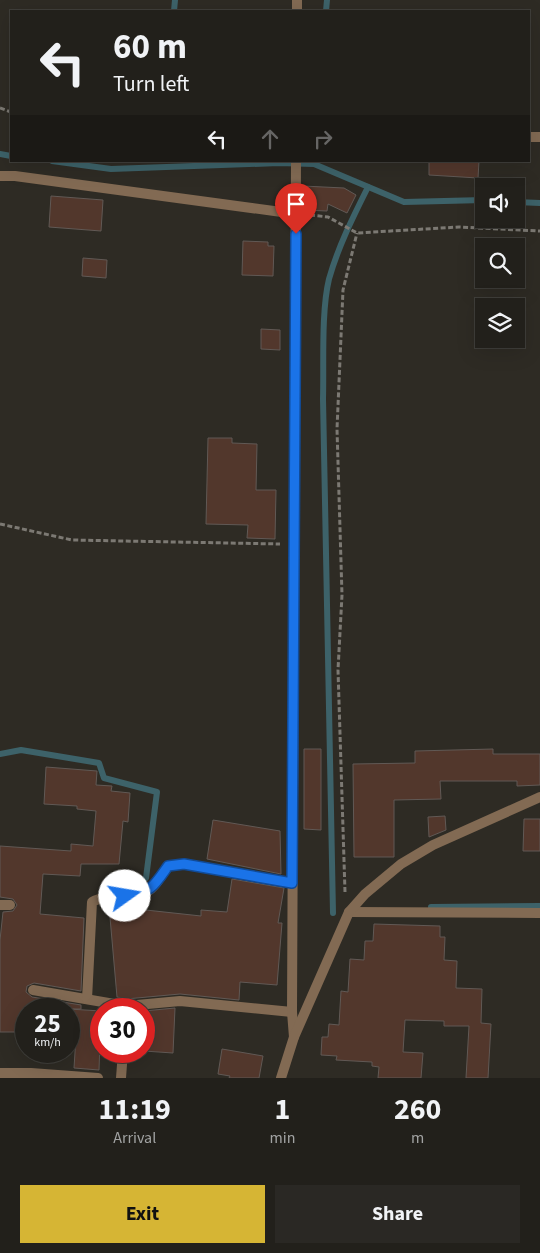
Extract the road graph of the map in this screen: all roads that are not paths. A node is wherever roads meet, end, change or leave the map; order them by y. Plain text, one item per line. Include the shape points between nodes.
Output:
1 (296, 162) edge
2 (0, 176) edge
3 (296, 214) junction
4 (540, 797) edge
5 (292, 883) junction
6 (349, 912) junction
7 (540, 913) edge
8 (33, 990) dead end
9 (87, 999) junction
10 (90, 1000) edge
11 (155, 1004) edge
12 (292, 1012) junction
13 (294, 1037) junction
14 (122, 1063) edge
15 (0, 1073) edge
16 (31, 1075) edge
17 (98, 1078) edge
18 (121, 1078) edge
19 (281, 1078) edge

1 - 3 street
2 - 3 street
3 - 5 street
4 - 6 street via 417,854 365,894
5 - 9 street via 184,864 168,866 152,889 139,894 98,898 92,902
5 - 12 street
6 - 7 street
6 - 13 street
8 - 9 street
9 - 10 street
11 - 12 street via 180,1001
12 - 13 street
13 - 19 street
14 - 18 street
15 - 16 street
16 - 17 street

